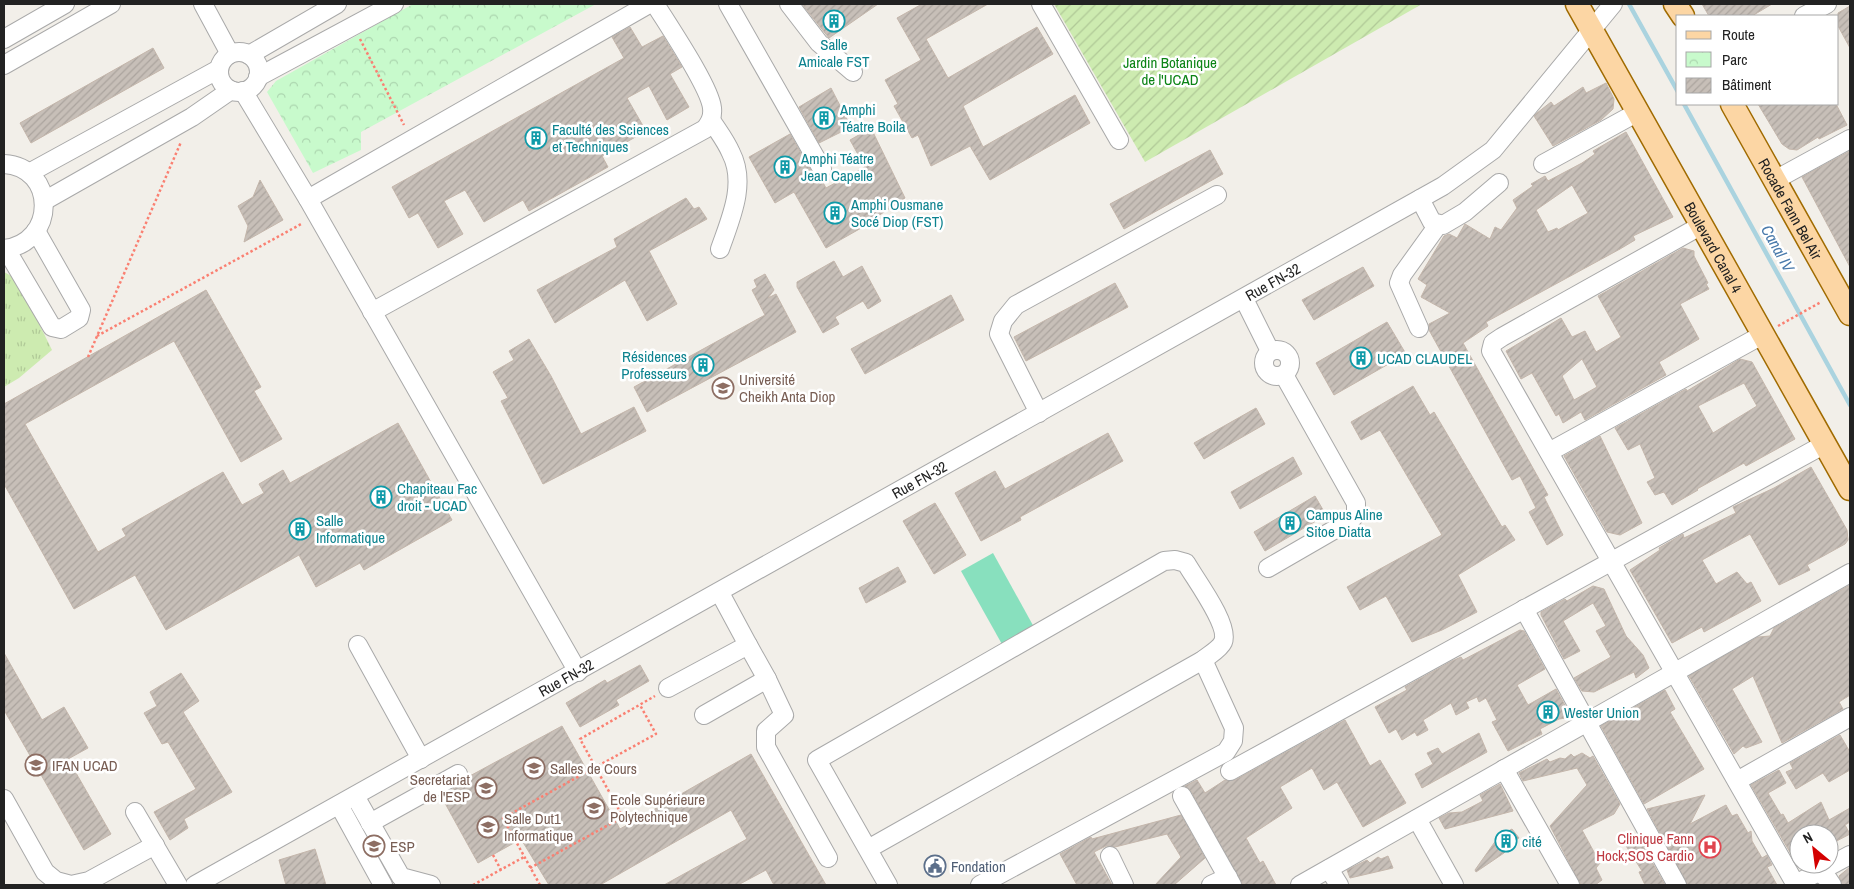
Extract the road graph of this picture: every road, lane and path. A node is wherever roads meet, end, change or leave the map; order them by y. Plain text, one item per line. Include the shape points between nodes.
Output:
1 (203, 4) edge
2 (337, 4) edge
3 (394, 4) edge
4 (649, 4) edge
5 (655, 4) edge
6 (728, 4) edge
7 (789, 4) edge
8 (1041, 4) edge
9 (1577, 4) edge
10 (1613, 4) edge
11 (1827, 4) edge
12 (107, 5) edge
13 (61, 6) edge
14 (1806, 15) edge
15 (1597, 25) junction
16 (354, 26) junction
17 (68, 28) junction
18 (4, 39) edge
19 (230, 54) junction
20 (249, 55) junction
21 (5, 62) edge
22 (219, 69) junction
23 (853, 72) dead end
24 (258, 77) junction
25 (237, 91) junction
26 (1733, 105) edge
27 (1638, 112) junction
28 (192, 117) junction
29 (711, 120) junction
30 (1850, 139) edge
31 (411, 140) junction
32 (1118, 140) dead end
33 (5, 162) edge
34 (1543, 164) dead end
35 (822, 169) dead end
36 (28, 173) junction
37 (1775, 180) junction
38 (1499, 183) dead end
39 (1217, 194) dead end
40 (308, 199) junction
41 (1420, 199) junction
42 (44, 201) junction
43 (317, 215) junction
44 (1438, 225) junction
45 (1702, 225) junction
46 (36, 231) junction
47 (5, 249) edge
48 (720, 249) dead end
49 (1844, 289) edge
50 (1244, 299) junction
51 (1812, 307) dead end
52 (372, 312) junction
53 (1850, 314) edge
54 (1783, 323) dead end
55 (1420, 328) dead end
56 (1764, 334) junction
57 (96, 337) junction
58 (88, 357) dead end
59 (1039, 413) junction
60 (1825, 444) junction
61 (1549, 452) junction
62 (1850, 489) edge
63 (1611, 561) junction
64 (1268, 568) dead end
65 (1850, 573) edge
66 (720, 593) junction
67 (1524, 609) junction
68 (358, 645) dead end
69 (748, 645) junction
70 (1203, 660) junction
71 (578, 672) junction
72 (1675, 673) junction
73 (767, 679) junction
74 (668, 688) joint
75 (640, 705) junction
76 (704, 715) dead end
77 (1850, 717) edge
78 (1587, 722) junction
79 (420, 759) junction
80 (595, 767) junction
81 (1504, 769) junction
82 (1230, 771) dead end
83 (458, 774) dead end
84 (1737, 781) junction
85 (355, 796) junction
86 (1182, 796) dead end
87 (4, 799) edge
88 (339, 805) junction
89 (135, 812) dead end
90 (1417, 819) junction
91 (370, 823) junction
92 (154, 846) junction
93 (868, 848) junction
94 (492, 855) dead end
95 (1850, 855) edge
96 (1110, 856) dead end
97 (524, 857) junction
98 (828, 858) dead end
99 (1839, 862) edge
100 (530, 868) junction
101 (1329, 869) junction
102 (501, 870) junction
103 (1818, 874) edge
104 (1821, 874) edge
105 (1230, 881) edge
106 (984, 884) edge
107 (178, 885) edge
108 (195, 885) edge
109 (383, 885) edge
110 (431, 885) edge
111 (473, 885) edge
112 (540, 885) edge
113 (888, 885) edge
114 (1124, 885) edge
115 (1211, 885) edge
116 (1300, 885) edge
117 (1338, 885) edge
118 (1454, 885) edge
119 (1570, 885) edge
120 (1677, 885) edge
121 (1795, 885) edge
122 (1832, 885) edge

1 - 19 street
2 - 20 street
3 - 16 street
4 - 31 street
5 - 29 street via 707,92 712,106
6 - 35 street
7 - 23 street via 819,43
8 - 32 street
9 - 15 main road, Boulevard Canal 4
10 - 15 street, Rue FN-32
11 - 14 street
12 - 17 street
13 - 17 street
13 - 18 street
15 - 27 main road, Boulevard Canal 4
15 - 41 street, Rue FN-32 via 1492,150 1466,171
16 - 24 street
16 - 31 path
17 - 21 street
19 - 20 street
19 - 22 street
20 - 24 street via 257,64
22 - 25 street via 221,82
22 - 36 street
24 - 25 street via 252,86
25 - 28 street
25 - 40 street
26 - 37 main road, Rocade Fann Bel Air
27 - 34 street
27 - 45 main road, Boulevard Canal 4
28 - 42 street
28 - 57 path
29 - 48 street via 732,154 738,177 736,200
29 - 52 street via 705,129 685,142
30 - 37 street
31 - 40 street
33 - 36 street
36 - 42 street via 39,186
37 - 49 main road, Rocade Fann Bel Air
38 - 44 street via 1465,212
39 - 59 street via 1016,306 1002,321 999,334
40 - 43 street
41 - 44 street via 1432,222
41 - 50 street, Rue FN-32
42 - 46 street via 44,212
43 - 52 street
43 - 57 path
44 - 55 street via 1399,283
45 - 56 main road, Boulevard Canal 4
45 - 61 street via 1494,344 1491,351
46 - 47 street via 23,243
46 - 47 street via 81,310 78,318 61,329 52,327 44,316
49 - 53 main road, Rocade Fann Bel Air
50 - 59 street, Rue FN-32
50 - 64 street via 1270,351 1265,356 1265,370 1270,375 1284,375 1318,432 1357,509 1351,520
51 - 54 path
52 - 71 street
56 - 60 main road, Boulevard Canal 4
56 - 61 street
57 - 58 path
59 - 66 street, Rue FN-32
60 - 62 main road, Boulevard Canal 4
60 - 63 street
61 - 63 street
63 - 67 street
63 - 72 street
65 - 72 street
66 - 69 street
66 - 71 street, Rue FN-32
67 - 78 street
67 - 82 street
68 - 79 street
69 - 73 street
69 - 74 street
70 - 93 street
70 - 93 street via 1222,644 1225,635 1221,622 1186,562 1164,561 818,760
70 - 106 street via 1234,728 1234,741 1226,752
71 - 79 street, Rue FN-32
72 - 78 street
72 - 84 street
73 - 76 street
73 - 98 street via 784,715 766,732 766,747
74 - 75 path
75 - 80 path via 580,738
75 - 80 path via 656,734
77 - 84 street
78 - 81 street
78 - 120 street
79 - 85 street, Rue FN-32
80 - 97 path via 503,818
80 - 100 path via 623,817
81 - 90 street
81 - 119 street
83 - 91 street
84 - 121 street
85 - 88 street, Rue FN-32
85 - 91 street
86 - 105 street
87 - 92 street via 45,872 56,881 72,885 89,881
88 - 108 street, Rue FN-32
88 - 109 street
89 - 92 street
90 - 101 street
90 - 118 street
91 - 110 street via 401,877
92 - 107 street
93 - 113 street
94 - 102 path
95 - 99 street
96 - 114 street
97 - 100 path
97 - 102 path
100 - 112 path
101 - 116 street
101 - 117 street
102 - 111 path
103 - 121 street
104 - 122 street
105 - 115 street

